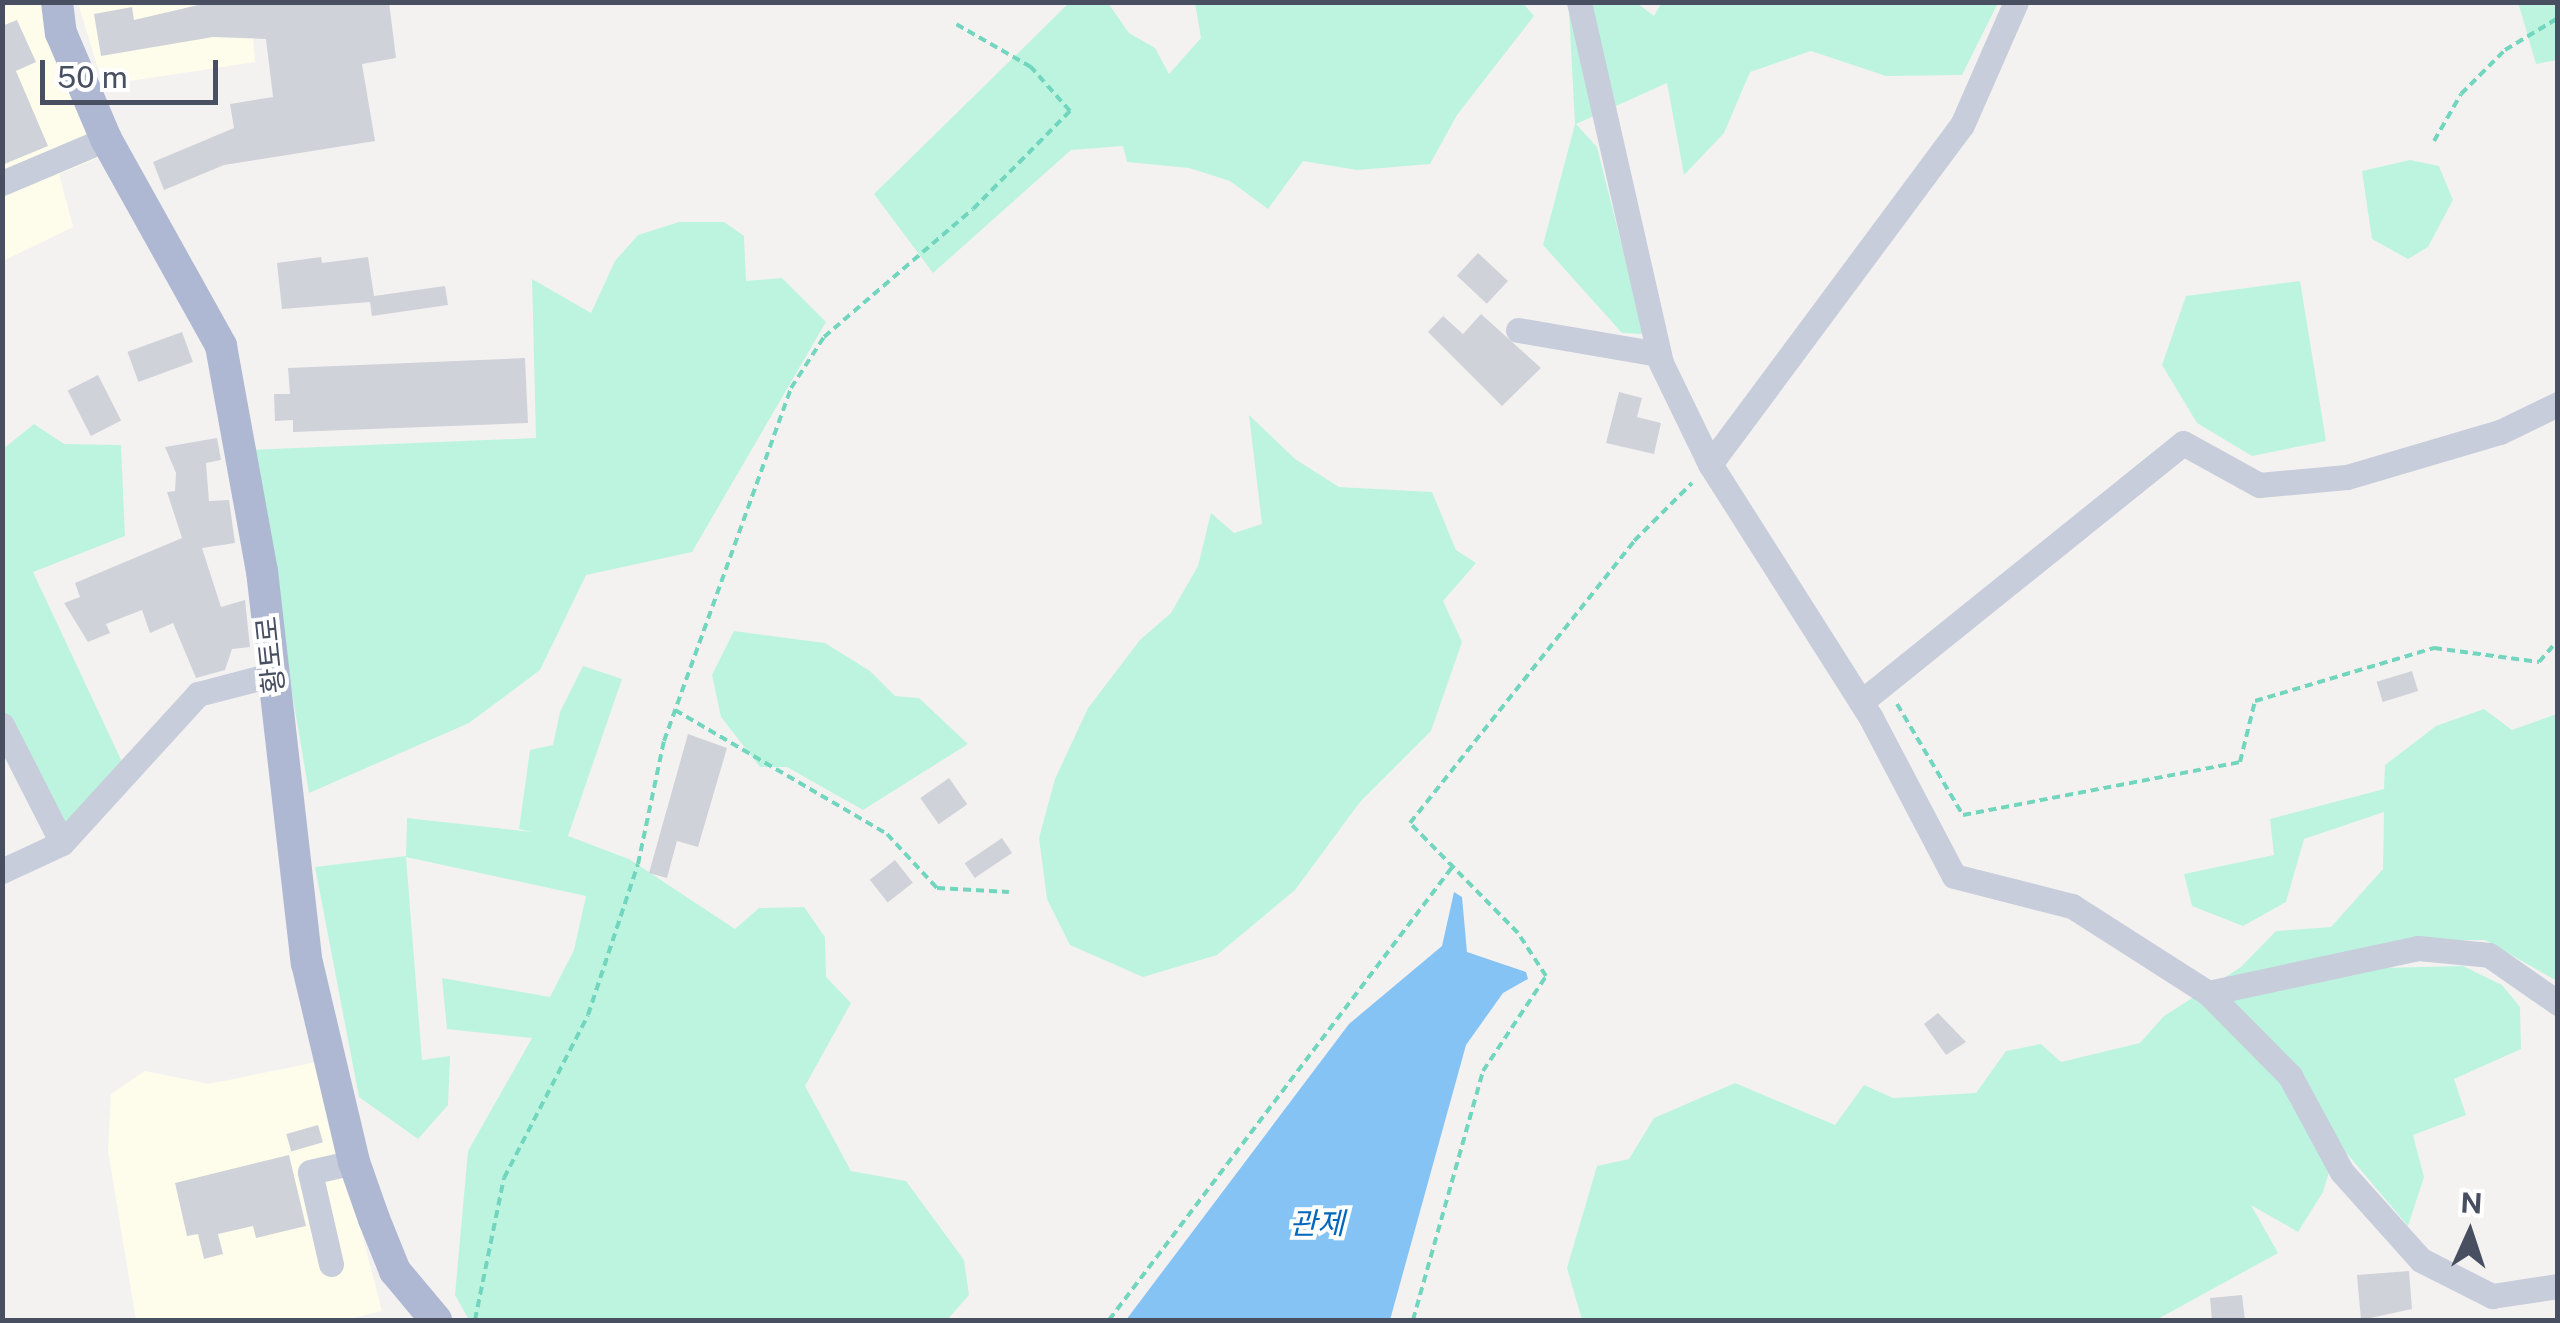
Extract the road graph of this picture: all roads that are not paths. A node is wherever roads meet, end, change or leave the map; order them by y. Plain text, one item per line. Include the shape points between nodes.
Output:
1 (57, 2) edge
2 (1579, 2) edge
3 (2016, 2) edge
4 (106, 139) junction
5 (2, 183) edge
6 (1518, 330) dead end
7 (1658, 354) junction
8 (2558, 404) edge
9 (1710, 464) junction
10 (271, 674) junction
11 (1861, 702) junction
12 (2, 725) edge
13 (62, 843) junction
14 (2, 871) edge
15 (2208, 993) junction
16 (2558, 1003) edge
17 (354, 1162) junction
18 (331, 1264) dead end
19 (2558, 1286) edge
20 (436, 1320) edge

1 - 4 main road, 황토로 via 62,33
2 - 7 street
3 - 9 street via 1962,124
4 - 5 street
4 - 10 main road, 황토로 via 221,346 262,572
6 - 7 street
7 - 9 street
8 - 11 street via 2500,432 2347,477 2258,484 2183,442
9 - 11 street
10 - 13 street via 198,694
10 - 17 main road, 황토로 via 307,964
11 - 15 street via 1954,876 2072,906
12 - 13 street
13 - 14 street
15 - 16 street via 2418,948 2488,955
15 - 19 street via 2290,1076 2342,1172 2421,1260 2492,1296
17 - 18 street via 310,1172
17 - 20 main road, 황토로 via 395,1271

